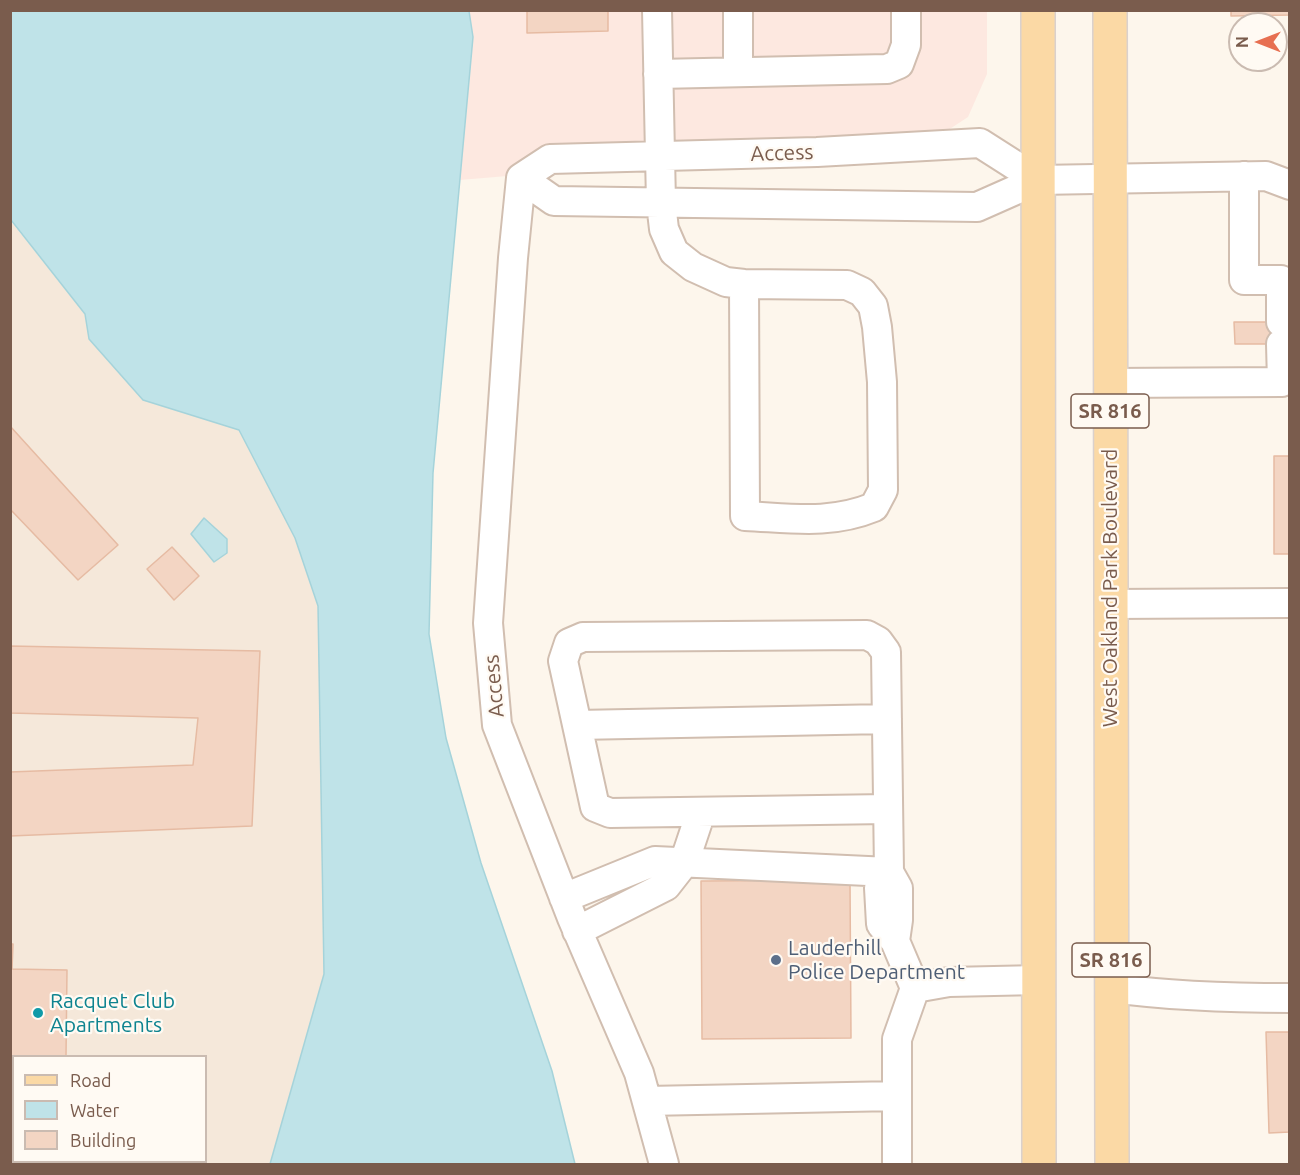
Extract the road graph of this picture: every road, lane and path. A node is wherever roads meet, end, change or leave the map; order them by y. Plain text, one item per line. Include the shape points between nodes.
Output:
1 (657, 10) edge
2 (738, 10) edge
3 (906, 10) edge
4 (1038, 10) edge
5 (1110, 10) edge
6 (738, 72) junction
7 (658, 74) junction
8 (659, 156) junction
9 (1272, 176) edge
10 (520, 177) junction
11 (1110, 178) junction
12 (1038, 180) junction
13 (661, 203) junction
14 (744, 284) junction
15 (1110, 383) junction
16 (1290, 603) edge
17 (1110, 604) junction
18 (887, 719) junction
19 (577, 724) junction
20 (888, 809) junction
21 (701, 812) junction
22 (684, 863) junction
23 (889, 873) junction
24 (564, 898) junction
25 (577, 930) junction
26 (1039, 980) junction
27 (915, 988) junction
28 (1111, 988) junction
29 (1290, 998) edge
30 (897, 1096) junction
31 (647, 1101) junction
32 (664, 1164) edge
33 (897, 1164) edge
34 (1039, 1164) edge
35 (1112, 1164) edge

1 - 7 street
2 - 6 street
3 - 6 street via 906,45 899,64 887,69
4 - 12 main road
5 - 11 main road, West Oakland Park Boulevard / SR 816
6 - 7 street
7 - 8 street
8 - 10 street, Access via 550,159
8 - 12 street, Access via 980,143
8 - 13 street
9 - 11 street
9 - 15 street via 1244,280 1281,280 1282,382
10 - 13 street via 554,201
10 - 24 street, Access via 488,623 497,725
11 - 12 street
11 - 15 main road, West Oakland Park Boulevard / SR 816
12 - 13 street via 977,207
12 - 26 main road
13 - 14 street via 664,229 674,252 693,267 726,282
14 - 14 street via 847,285 862,292 873,306 882,382 883,490 874,507 828,520 745,516
15 - 17 main road, West Oakland Park Boulevard / SR 816
16 - 17 street
17 - 28 main road, West Oakland Park Boulevard / SR 816
18 - 19 street
18 - 19 street via 886,652 867,635 582,637 569,643 563,662
18 - 20 street
19 - 21 street via 595,807 610,813
20 - 21 street
20 - 23 street
21 - 22 street
22 - 23 street
22 - 24 street via 655,861
22 - 25 street via 666,886
23 - 27 street via 879,888 881,924 895,941
24 - 25 street, Access
25 - 31 street, Access via 639,1073
26 - 27 street via 949,982
26 - 34 main road
27 - 30 street via 897,1039
28 - 29 street via 1226,998
28 - 35 main road, West Oakland Park Boulevard / SR 816
30 - 31 street
30 - 33 street
31 - 32 street, Access

